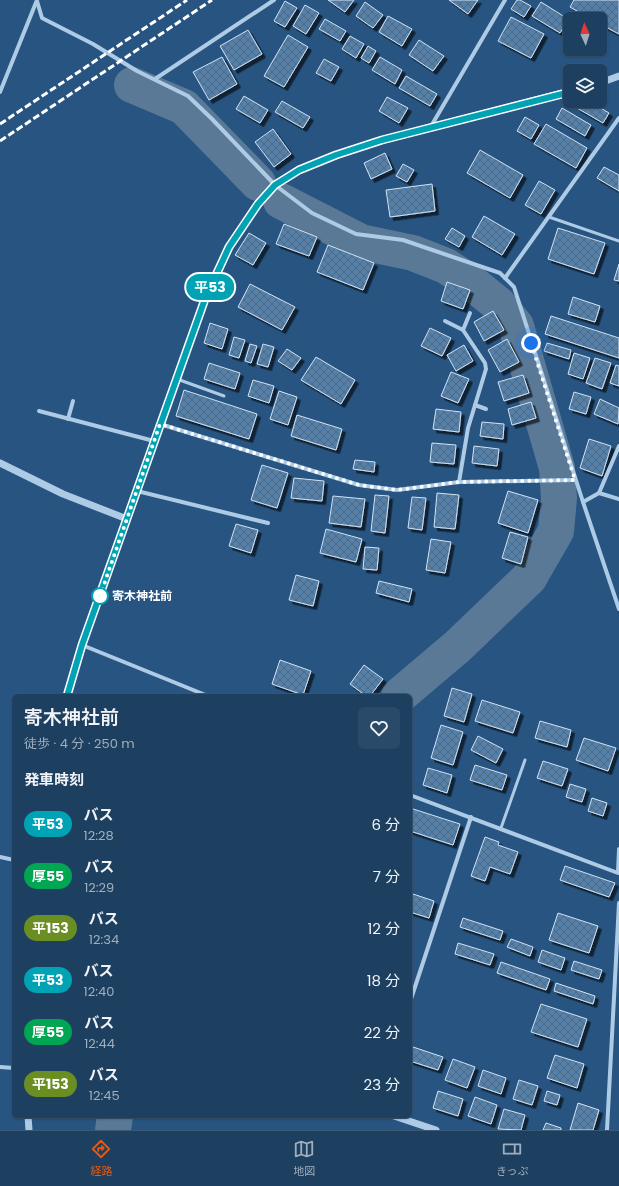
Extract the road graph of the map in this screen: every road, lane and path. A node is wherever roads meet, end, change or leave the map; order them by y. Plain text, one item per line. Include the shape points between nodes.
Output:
1 (274, 0) edge
2 (499, 0) edge
3 (37, 1) edge
4 (504, 2) edge
5 (619, 76) edge
6 (155, 79) junction
7 (607, 80) edge
8 (0, 92) edge
9 (563, 94) edge
10 (619, 118) edge
11 (430, 128) junction
12 (275, 185) junction
13 (549, 217) junction
14 (619, 241) edge
15 (505, 278) junction
16 (470, 313) dead end
17 (445, 321) dead end
18 (463, 330) junction
19 (176, 378) junction
20 (224, 396) dead end
21 (73, 401) dead end
22 (475, 405) junction
23 (486, 409) dead end
24 (39, 411) dead end
25 (68, 419) junction
26 (160, 424) junction
27 (154, 442) junction
28 (619, 446) edge
29 (0, 463) edge
30 (575, 480) junction
31 (459, 482) junction
32 (137, 491) junction
33 (599, 493) junction
34 (619, 499) edge
35 (583, 502) junction
36 (127, 519) junction
37 (268, 523) dead end
38 (619, 609) edge
39 (82, 645) junction
40 (68, 694) edge
41 (203, 694) edge
42 (525, 760) dead end
43 (412, 796) edge
44 (472, 817) junction
45 (501, 828) junction
46 (619, 849) edge
47 (0, 857) edge
48 (12, 860) edge
49 (619, 875) edge
50 (619, 903) edge
51 (412, 996) edge
52 (0, 1067) edge
53 (12, 1068) edge
54 (28, 1118) edge
55 (400, 1118) edge
56 (29, 1130) edge
57 (436, 1130) edge
58 (607, 1130) edge

1 - 6 street
2 - 4 street
3 - 6 street via 42,18
3 - 8 street
4 - 11 street
5 - 7 street
6 - 12 street via 188,96
9 - 11 street
10 - 13 street
11 - 12 street via 336,155 299,170
12 - 15 street via 312,212 356,234 402,240 500,273
12 - 19 street via 258,204 229,247 205,299
13 - 14 lane
13 - 15 street
15 - 30 street via 514,287
16 - 18 street
17 - 18 street
18 - 22 street via 486,363
19 - 20 lane
19 - 26 street
21 - 25 street
22 - 23 street
22 - 31 street via 468,428
24 - 25 street
25 - 27 street
26 - 27 street
26 - 31 street via 359,485 397,490
27 - 32 street
28 - 33 street
29 - 36 street via 63,494
30 - 31 street
30 - 35 street
32 - 36 street
32 - 37 street
33 - 34 street
33 - 35 street
35 - 38 street
36 - 39 street
39 - 40 street
39 - 41 street
42 - 45 lane
43 - 44 street
44 - 45 street
44 - 51 street
45 - 49 street
46 - 49 street
47 - 48 street
50 - 58 street
52 - 53 street
54 - 56 street
55 - 57 street

